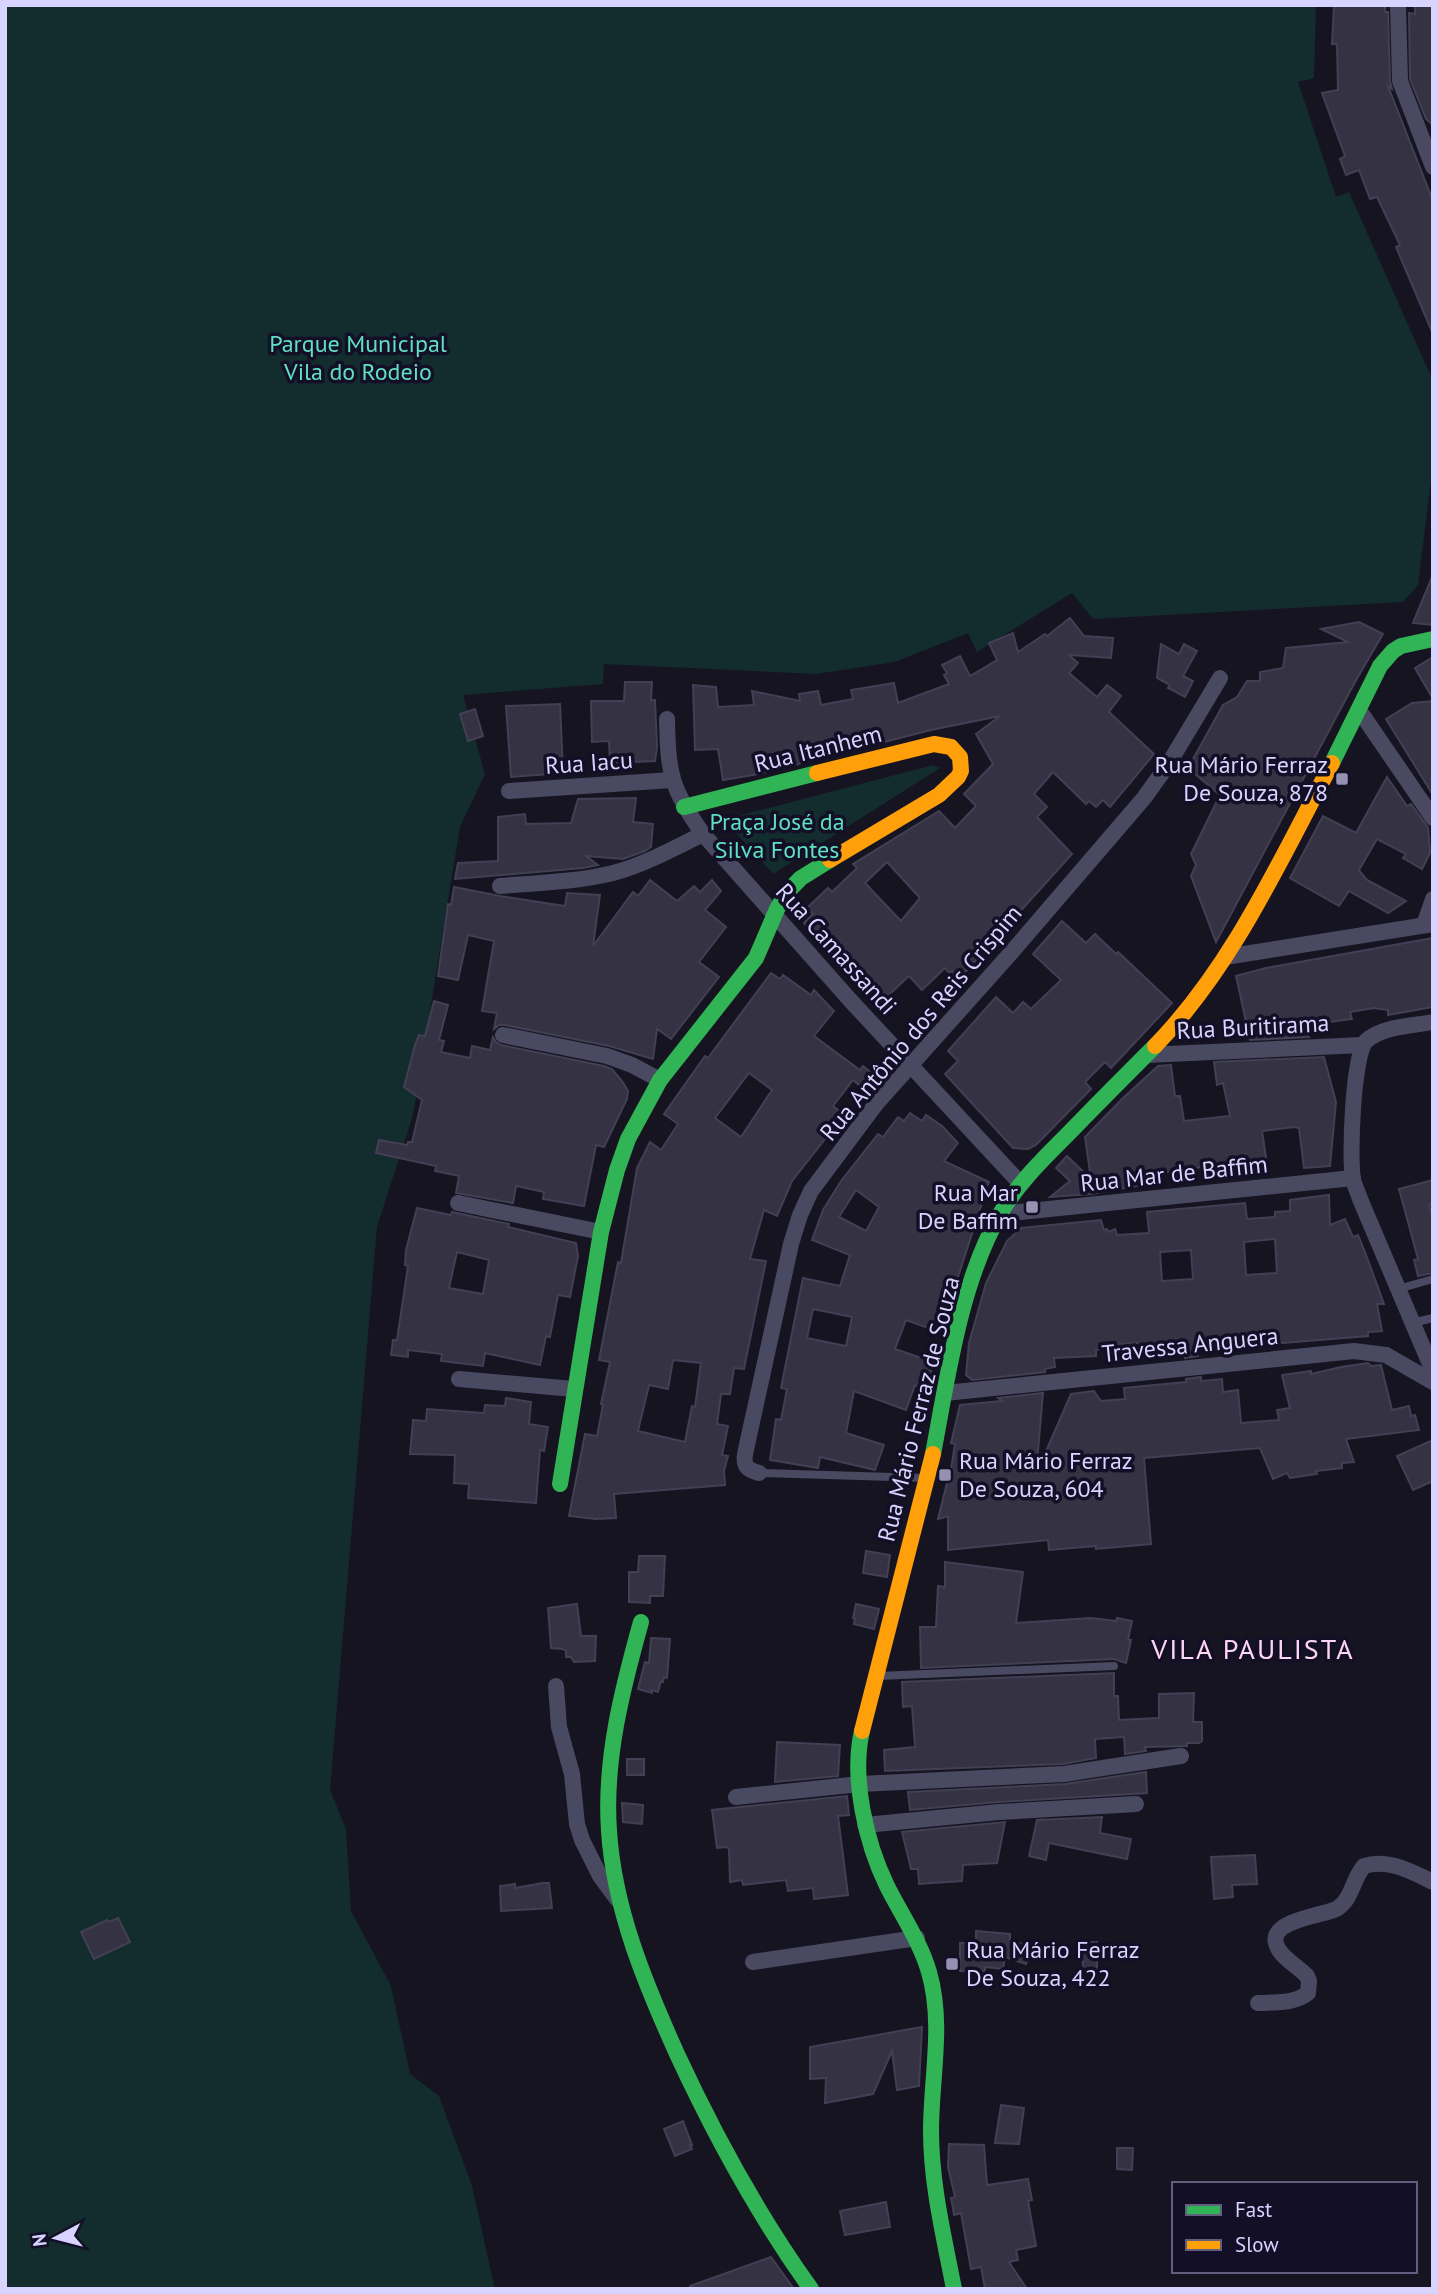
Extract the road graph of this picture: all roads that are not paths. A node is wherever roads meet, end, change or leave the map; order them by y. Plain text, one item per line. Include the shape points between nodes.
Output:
1 (1398, 5) edge
2 (1428, 145) edge
3 (1433, 167) edge
4 (1433, 639) edge
5 (1220, 678) dead end
6 (1359, 710) junction
7 (667, 719) dead end
8 (672, 780) junction
9 (509, 791) dead end
10 (684, 807) junction
11 (1433, 818) edge
12 (703, 834) junction
13 (500, 886) dead end
14 (1433, 900) edge
15 (775, 914) junction
16 (1428, 924) edge
17 (1225, 957) junction
18 (1433, 1022) edge
19 (503, 1035) dead end
20 (1362, 1045) junction
21 (1146, 1055) junction
22 (910, 1064) junction
23 (660, 1080) junction
24 (1353, 1178) junction
25 (1021, 1184) junction
26 (458, 1203) dead end
27 (1000, 1214) junction
28 (601, 1231) junction
29 (1433, 1279) edge
30 (1398, 1289) junction
31 (1433, 1318) edge
32 (1412, 1324) junction
33 (1433, 1371) edge
34 (459, 1379) dead end
35 (1433, 1382) edge
36 (574, 1389) junction
37 (945, 1393) junction
38 (759, 1473) joint
39 (928, 1478) junction
40 (560, 1484) dead end
41 (641, 1622) dead end
42 (1114, 1666) dead end
43 (875, 1676) junction
44 (556, 1686) dead end
45 (1181, 1756) dead end
46 (860, 1784) junction
47 (736, 1797) dead end
48 (1136, 1804) dead end
49 (865, 1825) junction
50 (1433, 1882) edge
51 (621, 1904) junction
52 (917, 1938) junction
53 (753, 1962) dead end
54 (1258, 2003) dead end
55 (811, 2289) edge
56 (954, 2289) edge

1 - 2 street via 1399,81
2 - 3 street
4 - 6 street, Rua Mário Ferraz de Souza via 1393,651 1380,666
5 - 22 street, Rua Antônio dos Reis Crispim via 1144,798
6 - 11 street
6 - 17 street, Rua Mário Ferraz de Souza
7 - 8 street, Rua Camassandi
8 - 9 street, Rua Iacu
8 - 10 street, Rua Camassandi
10 - 12 street, Rua Camassandi
10 - 15 street, Rua Itanhem via 934,744 951,747 960,757 958,777 939,795 795,883
12 - 13 street via 612,873
12 - 15 street, Rua Camassandi
14 - 16 street
15 - 22 street, Rua Camassandi
15 - 23 street via 756,958
16 - 17 street
17 - 21 street, Rua Mário Ferraz de Souza
18 - 20 street via 1384,1031
19 - 23 street via 607,1056
20 - 21 street, Rua Buritirama
20 - 24 street via 1355,1083
21 - 25 street, Rua Mário Ferraz de Souza
22 - 25 street, Rua Camassandi
22 - 38 street, Rua Antônio dos Reis Crispim via 811,1191 800,1215 745,1454 749,1471
23 - 28 street via 628,1139
24 - 27 street, Rua Mar de Baffim
24 - 30 street
25 - 27 street, Rua Mário Ferraz de Souza
26 - 28 street
27 - 37 street, Rua Mário Ferraz de Souza via 964,1304
28 - 36 street
29 - 30 lane
30 - 32 street
31 - 32 lane
32 - 33 street
34 - 36 street
35 - 37 street, Travessa Anguera via 1386,1355 1354,1351
36 - 40 street
37 - 39 street, Rua Mário Ferraz de Souza
38 - 39 lane
39 - 43 street, Rua Mário Ferraz de Souza
41 - 51 street via 610,1766 609,1832
42 - 43 lane
43 - 46 street, Rua Mário Ferraz de Souza via 861,1735
44 - 51 street via 577,1824 600,1876
45 - 46 street via 1064,1774
46 - 47 street
46 - 49 street, Rua Mário Ferraz de Souza
48 - 49 street
49 - 52 street, Rua Mário Ferraz de Souza via 880,1872
50 - 54 street via 1381,1863 1364,1866 1345,1902 1330,1912 1293,1920 1278,1937 1281,1953 1307,1976 1308,1993 1292,2000
51 - 55 street via 662,2021 707,2118 746,2189
52 - 53 street
52 - 56 street, Rua Mário Ferraz de Souza via 934,1992 931,2133

